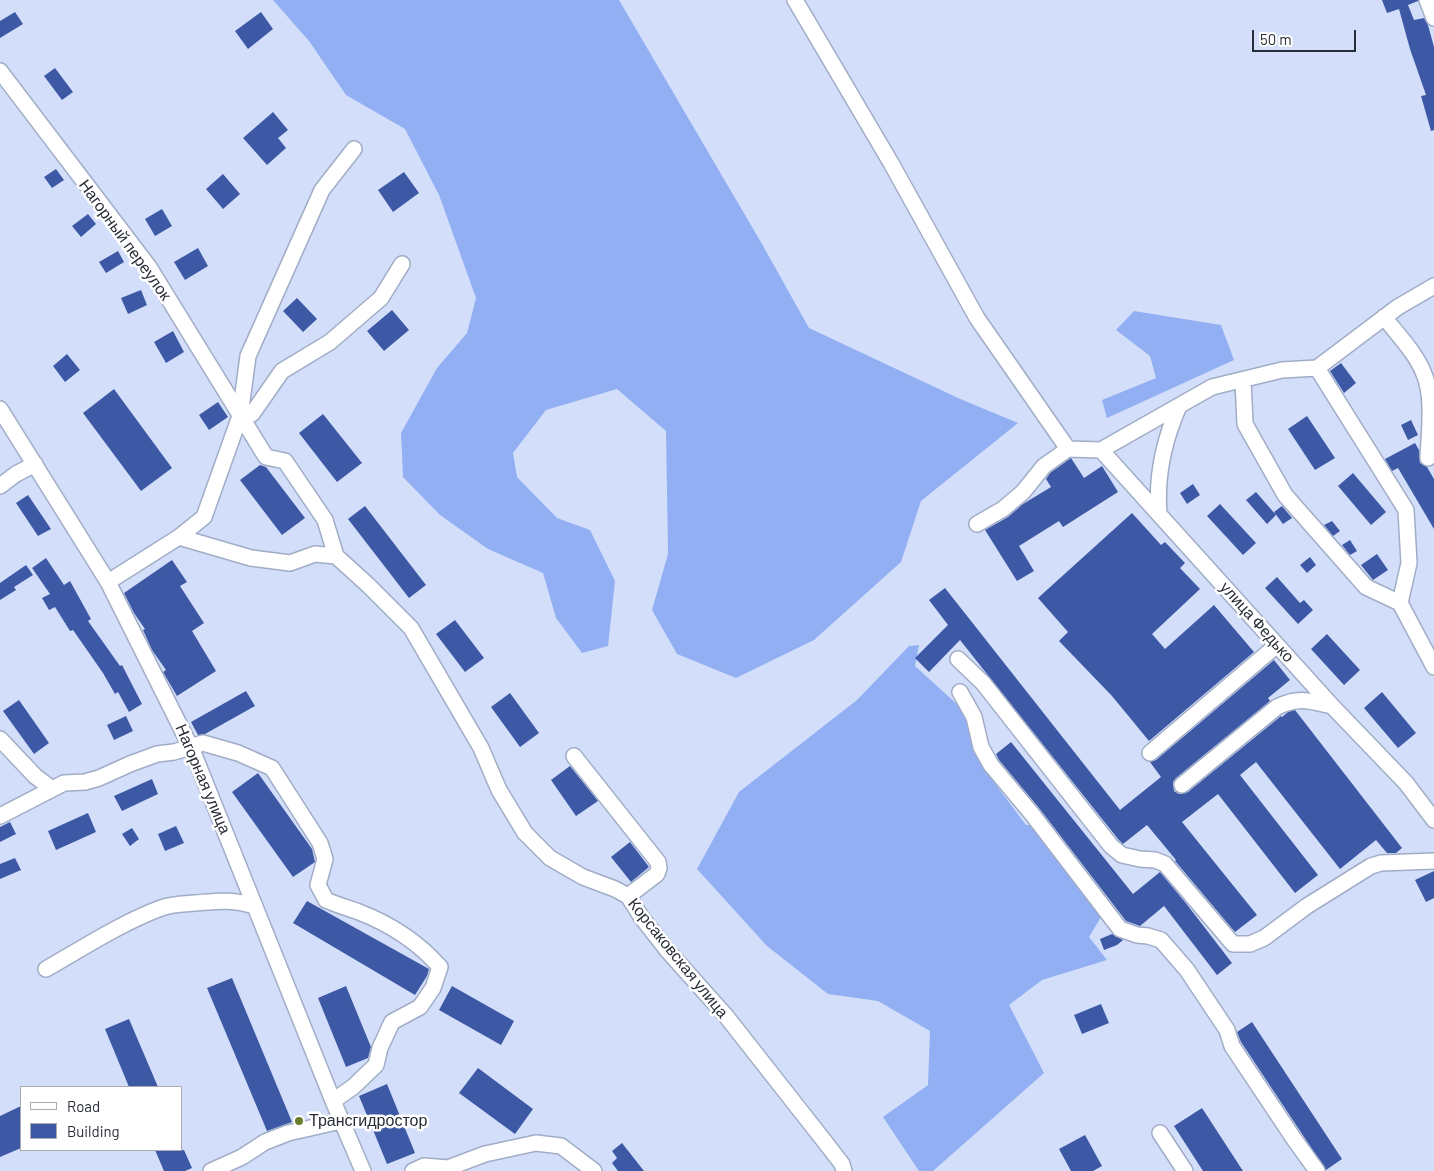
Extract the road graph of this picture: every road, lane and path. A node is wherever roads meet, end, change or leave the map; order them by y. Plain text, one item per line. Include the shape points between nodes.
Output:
1 (795, 0) edge
2 (1427, 0) edge
3 (1434, 18) edge
4 (0, 70) edge
5 (354, 149) dead end
6 (402, 264) dead end
7 (1434, 286) edge
8 (1384, 317) junction
9 (1316, 368) junction
10 (1243, 380) junction
11 (1179, 406) junction
12 (0, 409) edge
13 (240, 416) junction
14 (1068, 449) junction
15 (1101, 450) junction
16 (1428, 458) dead end
17 (35, 464) junction
18 (0, 486) edge
19 (1159, 513) junction
20 (977, 524) dead end
21 (179, 537) junction
22 (336, 556) junction
23 (108, 582) junction
24 (1400, 603) junction
25 (1278, 645) junction
26 (958, 659) dead end
27 (1434, 667) edge
28 (960, 692) dead end
29 (1332, 706) junction
30 (2, 743) edge
31 (190, 746) junction
32 (1150, 753) dead end
33 (574, 756) dead end
34 (1182, 785) dead end
35 (52, 789) junction
36 (0, 816) edge
37 (1434, 820) edge
38 (1434, 861) edge
39 (628, 896) junction
40 (255, 906) junction
41 (46, 970) dead end
42 (333, 1101) junction
43 (341, 1121) junction
44 (1160, 1133) dead end
45 (463, 1167) edge
46 (448, 1170) edge
47 (211, 1171) edge
48 (363, 1171) edge
49 (413, 1171) edge
50 (594, 1171) edge
51 (844, 1171) edge
52 (1185, 1171) edge
53 (1317, 1171) edge

1 - 14 street via 977,318
2 - 3 street
4 - 13 street, Нагорный переулок via 148,267
5 - 13 street via 322,190 248,356
6 - 13 street via 380,298 330,342 282,371 252,414
7 - 8 street
8 - 9 street
8 - 16 street via 1425,374 1430,418
9 - 10 street via 1282,370
9 - 24 street via 1406,510 1409,564
10 - 11 street via 1212,387
10 - 24 street via 1245,424 1285,495 1366,587
11 - 15 street
11 - 19 street via 1164,449
12 - 17 street, Нагорная улица
13 - 21 street via 204,517
13 - 22 street, Нагорный переулок via 266,457 285,461 325,520
14 - 15 street
14 - 20 street via 1044,466 1003,509
15 - 19 street, улица Федько
17 - 18 street
17 - 23 street, Нагорная улица
19 - 25 street, улица Федько
21 - 22 street via 251,558 290,563 315,554
21 - 23 street
22 - 39 street, Корсаковская улица via 412,628 481,748 499,790 524,833 550,858 583,877
23 - 31 street, Нагорная улица
24 - 27 street
25 - 29 street, улица Федько
25 - 32 street
26 - 38 street via 982,683 1111,846 1122,855 1165,864 1234,944 1250,944 1264,938 1307,906 1371,866
28 - 53 street via 974,717 990,765 1120,929 1161,940 1187,970 1227,1030 1232,1046
29 - 34 street via 1298,700 1287,702
29 - 37 street, улица Федько via 1406,783
30 - 35 street
31 - 35 street via 157,754 99,778 64,782
31 - 40 street, Нагорная улица
31 - 42 street via 203,744 238,753 272,768 320,843 324,859 318,885 326,900 395,928 440,968 433,988 420,1007 392,1022 376,1065 354,1087
33 - 39 street via 658,862 657,874
35 - 36 street
39 - 51 street, Корсаковская улица via 667,950 726,1016 826,1142
40 - 41 street via 220,900 161,908
40 - 42 street, Нагорная улица
42 - 43 street, Нагорная улица
43 - 47 street via 288,1133
43 - 48 street, Нагорная улица
44 - 52 street
45 - 46 street
45 - 50 street via 485,1154 536,1142 561,1146
46 - 49 street via 424,1166

